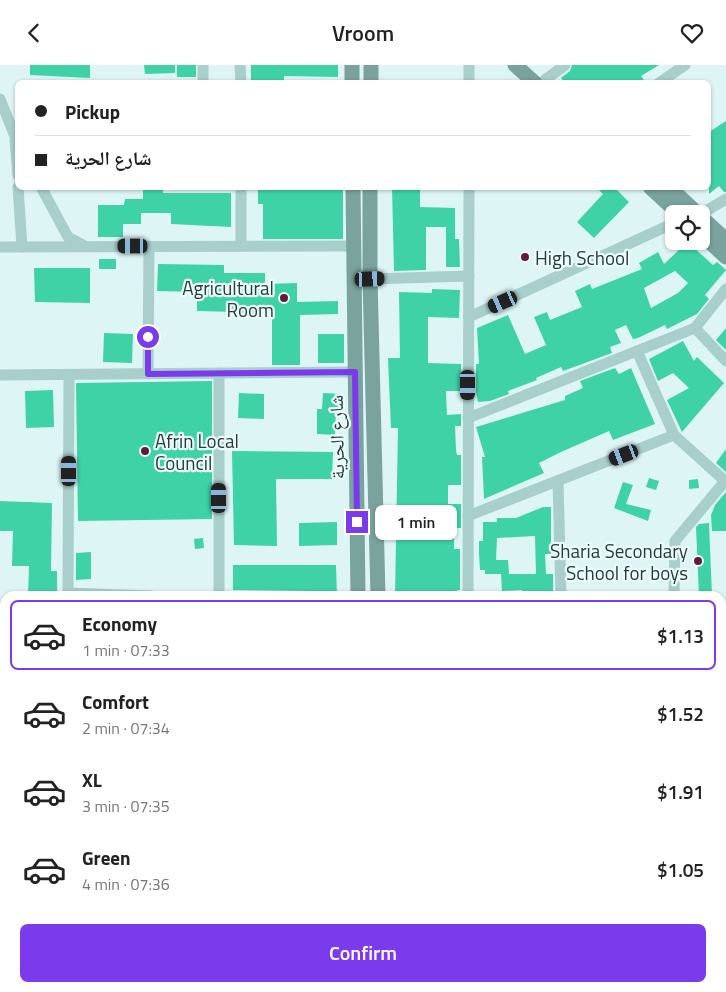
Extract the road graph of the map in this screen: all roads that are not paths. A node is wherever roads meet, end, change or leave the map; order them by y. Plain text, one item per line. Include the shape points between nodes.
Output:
1 (203, 65) edge
2 (240, 65) edge
3 (352, 65) edge
4 (371, 65) edge
5 (469, 65) edge
6 (515, 65) edge
7 (529, 65) edge
8 (565, 65) edge
9 (680, 66) edge
10 (202, 80) edge
11 (241, 80) edge
12 (352, 80) edge
13 (371, 80) edge
14 (469, 80) edge
15 (540, 80) edge
16 (541, 80) edge
17 (546, 80) edge
18 (663, 80) edge
19 (0, 99) edge
20 (15, 136) edge
21 (18, 190) edge
22 (43, 190) edge
23 (241, 190) edge
24 (353, 190) edge
25 (370, 190) edge
26 (469, 190) edge
27 (653, 190) edge
28 (672, 190) edge
29 (726, 199) edge
30 (669, 205) edge
31 (689, 205) edge
32 (710, 209) edge
33 (710, 225) edge
34 (665, 227) edge
35 (726, 240) edge
36 (710, 242) edge
37 (241, 245) junction
38 (353, 245) junction
39 (85, 246) junction
40 (148, 246) junction
41 (0, 247) edge
42 (22, 247) junction
43 (726, 257) edge
44 (468, 277) junction
45 (370, 279) junction
46 (726, 289) edge
47 (468, 317) junction
48 (354, 323) junction
49 (371, 323) junction
50 (695, 328) junction
51 (637, 351) junction
52 (726, 361) edge
53 (355, 372) junction
54 (219, 373) junction
55 (148, 374) junction
56 (0, 375) edge
57 (69, 375) junction
58 (468, 418) junction
59 (674, 435) junction
60 (558, 481) junction
61 (726, 482) edge
62 (468, 516) junction
63 (68, 591) edge
64 (219, 591) edge
65 (358, 591) edge
66 (378, 591) edge
67 (468, 591) edge
68 (561, 591) edge
69 (674, 591) edge

1 - 10 street
2 - 11 street
3 - 12 main road
4 - 13 main road
5 - 14 street
6 - 15 main road
7 - 16 main road
8 - 17 street
9 - 18 street
19 - 20 street
21 - 42 street
22 - 39 street via 68,237
23 - 37 street
24 - 38 main road, شارع الحرية
25 - 45 main road, شارع الحرية
26 - 44 street
27 - 30 main road
28 - 31 main road
29 - 32 street
33 - 35 main road
34 - 47 street
36 - 43 main road
37 - 38 street
37 - 40 street
38 - 48 main road, شارع الحرية
39 - 40 street
39 - 42 street
40 - 55 street
41 - 42 street
44 - 45 street
44 - 47 street
45 - 49 main road, شارع الحرية
46 - 50 street
47 - 58 street
48 - 49 main road
48 - 53 main road, شارع الحرية
49 - 66 main road, شارع الحرية
50 - 51 street
50 - 52 street
51 - 58 street
51 - 59 street
53 - 54 street
53 - 65 main road, شارع الحرية
54 - 55 street
54 - 64 street
55 - 57 street
56 - 57 street
57 - 63 street
58 - 62 street
59 - 60 street
59 - 61 street
60 - 62 street
60 - 68 street
61 - 69 street via 675,541
62 - 67 street

